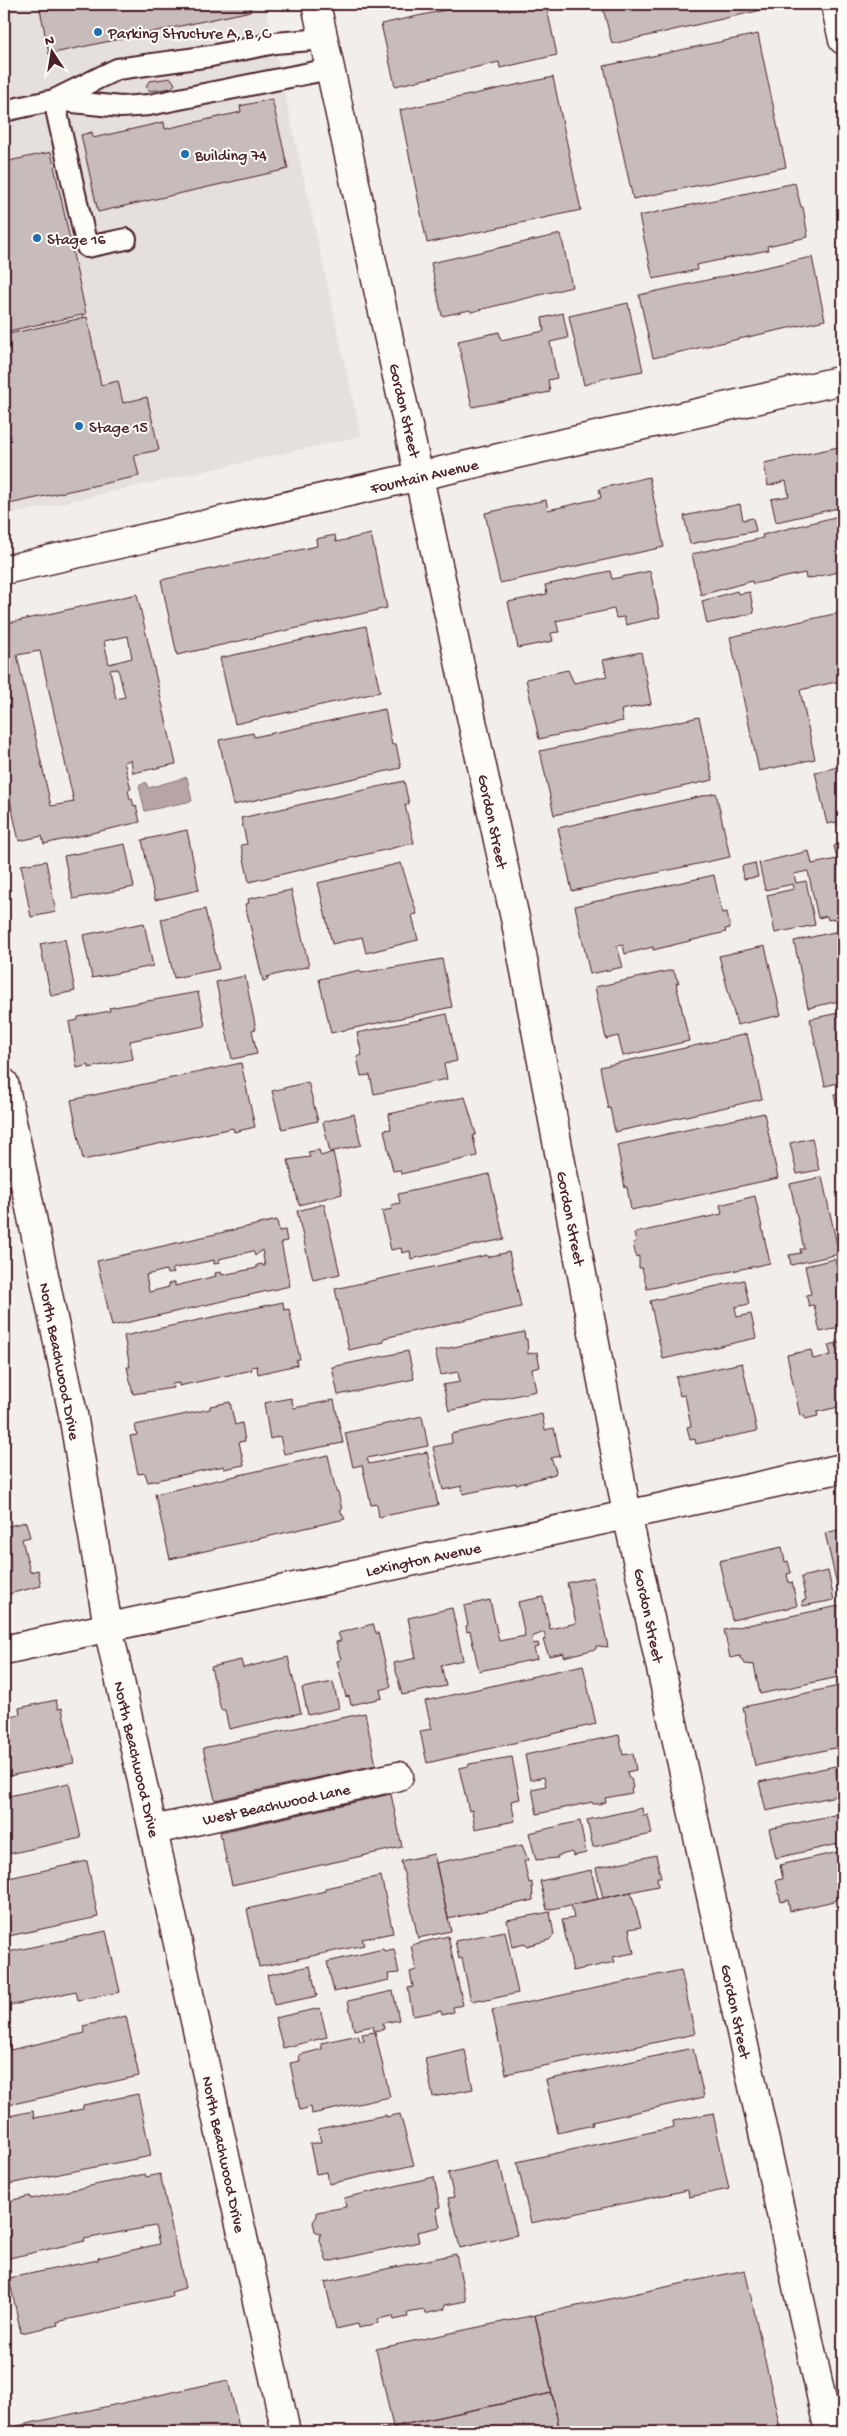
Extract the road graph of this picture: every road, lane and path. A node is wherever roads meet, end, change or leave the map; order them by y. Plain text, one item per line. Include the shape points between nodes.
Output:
1 (316, 4) edge
2 (835, 4) edge
3 (324, 39) junction
4 (843, 40) edge
5 (330, 69) junction
6 (54, 100) junction
7 (4, 111) edge
8 (126, 239) dead end
9 (843, 380) edge
10 (420, 476) junction
11 (4, 570) edge
12 (4, 1082) edge
13 (843, 1468) edge
14 (627, 1514) junction
15 (108, 1627) junction
16 (4, 1650) edge
17 (399, 1776) dead end
18 (154, 1830) junction
19 (286, 2432) edge
20 (829, 2432) edge

1 - 3 street, Gordon Street
2 - 4 street
3 - 5 street, Gordon Street
3 - 6 lane via 275,43 117,69
5 - 6 lane via 149,105 121,107
5 - 10 street, Gordon Street
6 - 7 lane
6 - 8 lane via 87,247
9 - 10 street, Fountain Avenue
10 - 11 street, Fountain Avenue
10 - 14 street, Gordon Street via 516,923
12 - 15 street, North Beachwood Drive via 73,1414
13 - 14 street, Lexington Avenue
14 - 15 street, Lexington Avenue
14 - 20 street, Gordon Street
15 - 16 street, Lexington Avenue
15 - 18 street, North Beachwood Drive
17 - 18 street, West Beachwood Lane
18 - 19 street, North Beachwood Drive

